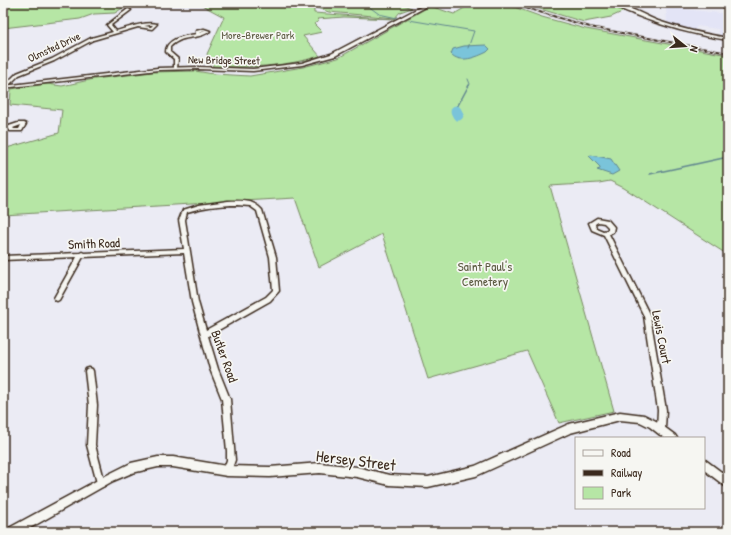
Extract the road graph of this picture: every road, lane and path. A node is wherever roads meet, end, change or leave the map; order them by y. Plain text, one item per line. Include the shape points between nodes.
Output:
1 (431, 3) edge
2 (613, 3) edge
3 (129, 10) dead end
4 (138, 26) dead end
5 (115, 32) junction
6 (198, 34) dead end
7 (728, 39) edge
8 (175, 68) junction
9 (5, 86) edge
10 (11, 128) dead end
11 (3, 129) edge
12 (606, 233) dead end
13 (186, 251) junction
14 (82, 254) junction
15 (3, 258) edge
16 (57, 298) dead end
17 (204, 335) junction
18 (89, 371) dead end
19 (661, 429) junction
20 (671, 437) edge
21 (705, 465) edge
22 (227, 470) junction
23 (100, 483) junction
24 (728, 483) edge
25 (13, 532) edge

1 - 8 street, New Bridge Street via 333,56 253,70
2 - 7 main road via 668,27
3 - 5 street via 109,25
4 - 5 street, Olmsted Drive
5 - 9 street, Olmsted Drive via 84,42 53,60 22,72
6 - 8 street via 177,40 168,48 168,52 176,60
8 - 9 street, New Bridge Street
10 - 11 street
12 - 19 street, Lewis Court via 647,316 662,410
13 - 14 street, Smith Road
13 - 17 street, Butler Road via 194,302
13 - 17 street, Butler Road via 182,220 185,211 192,208 246,204 253,205 259,210 273,257 277,286 273,295
14 - 15 street, Smith Road
14 - 16 street
17 - 22 street, Butler Road via 226,399 231,451
18 - 23 street via 93,405 91,445
19 - 20 street, Hersey Street
19 - 22 street, Hersey Street via 635,417 614,418 569,429 476,470 428,482 389,480 358,472 320,468 270,472
21 - 24 street
22 - 23 street, Hersey Street via 158,462 131,468
23 - 25 street, Hersey Street

